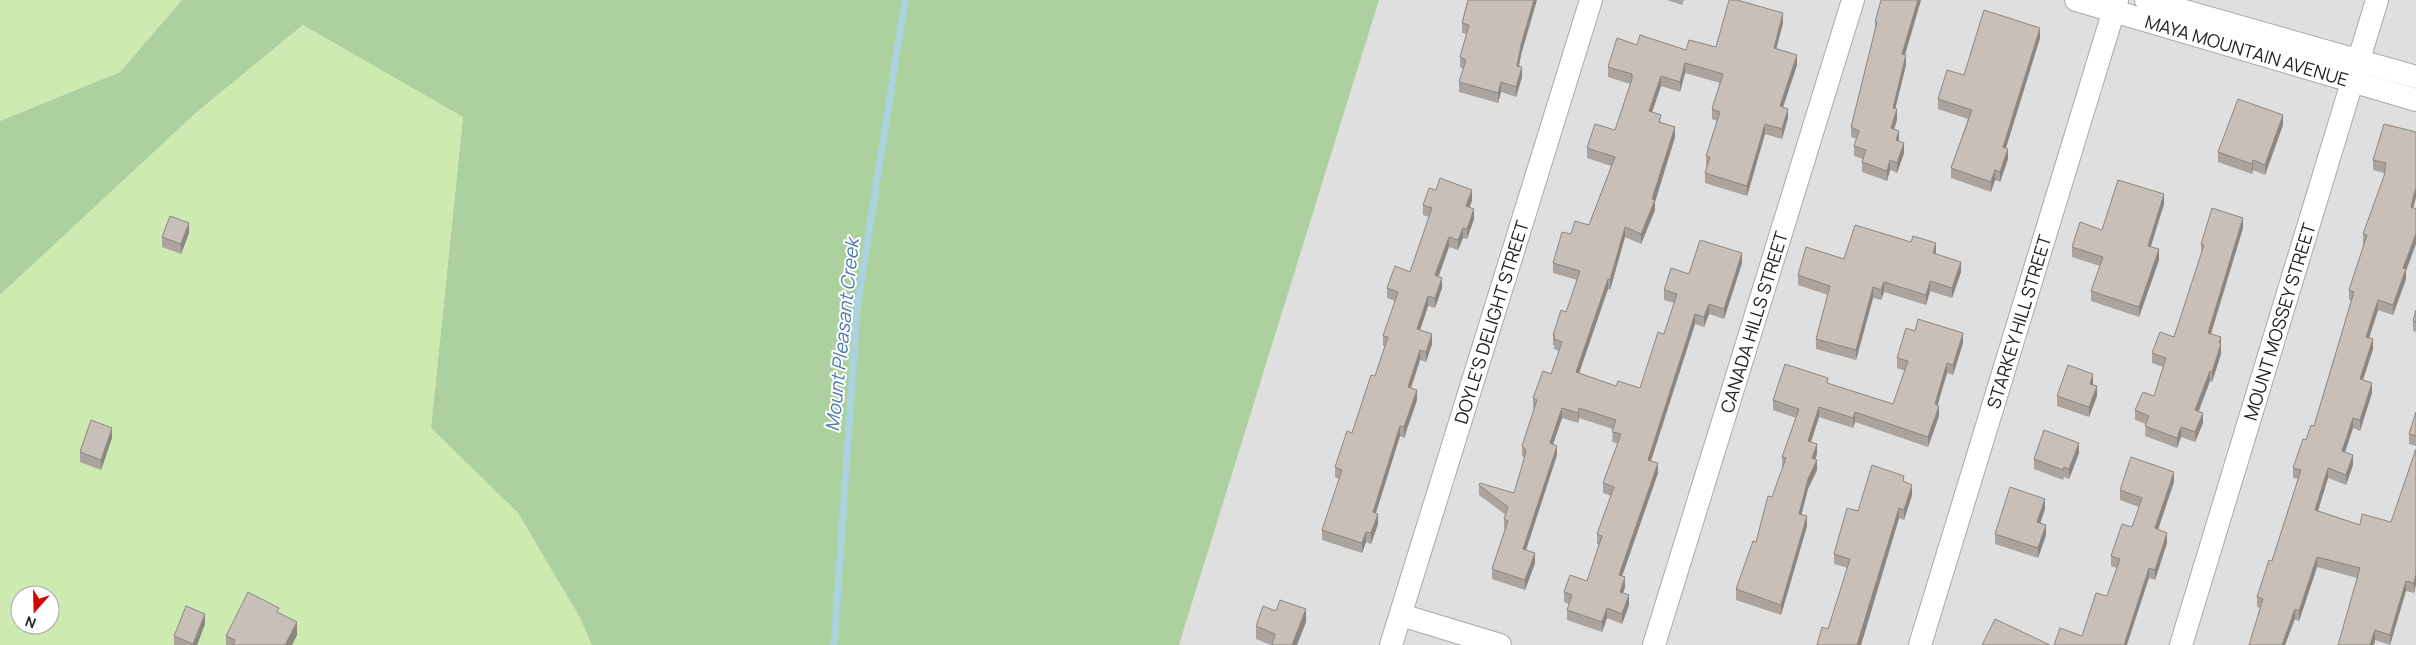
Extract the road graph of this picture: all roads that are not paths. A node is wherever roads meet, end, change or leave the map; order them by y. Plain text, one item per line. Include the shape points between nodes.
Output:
1 (1590, 0) edge
2 (1853, 0) edge
3 (2076, 0) edge
4 (2146, 0) edge
5 (2377, 0) edge
6 (2116, 6) edge
7 (2357, 70) junction
8 (2416, 77) edge
9 (2416, 100) edge
10 (1401, 615) junction
11 (1391, 645) edge
12 (1500, 645) edge
13 (1654, 645) edge
14 (1920, 645) edge
15 (2180, 645) edge

1 - 10 street, DOYLE'S DELIGHT STREET
2 - 13 street, CANADA HILLS STREET
3 - 6 street, MAYA MOUNTAIN AVENUE
4 - 7 street, MAYA MOUNTAIN AVENUE
5 - 7 street, MOUNT MOSSEY STREET
6 - 7 street, MAYA MOUNTAIN AVENUE
6 - 14 street, STARKEY HILL STREET
7 - 8 street, MAYA MOUNTAIN AVENUE
7 - 9 street, MAYA MOUNTAIN AVENUE
7 - 15 street, MOUNT MOSSEY STREET
10 - 11 street, DOYLE'S DELIGHT STREET
10 - 12 street

